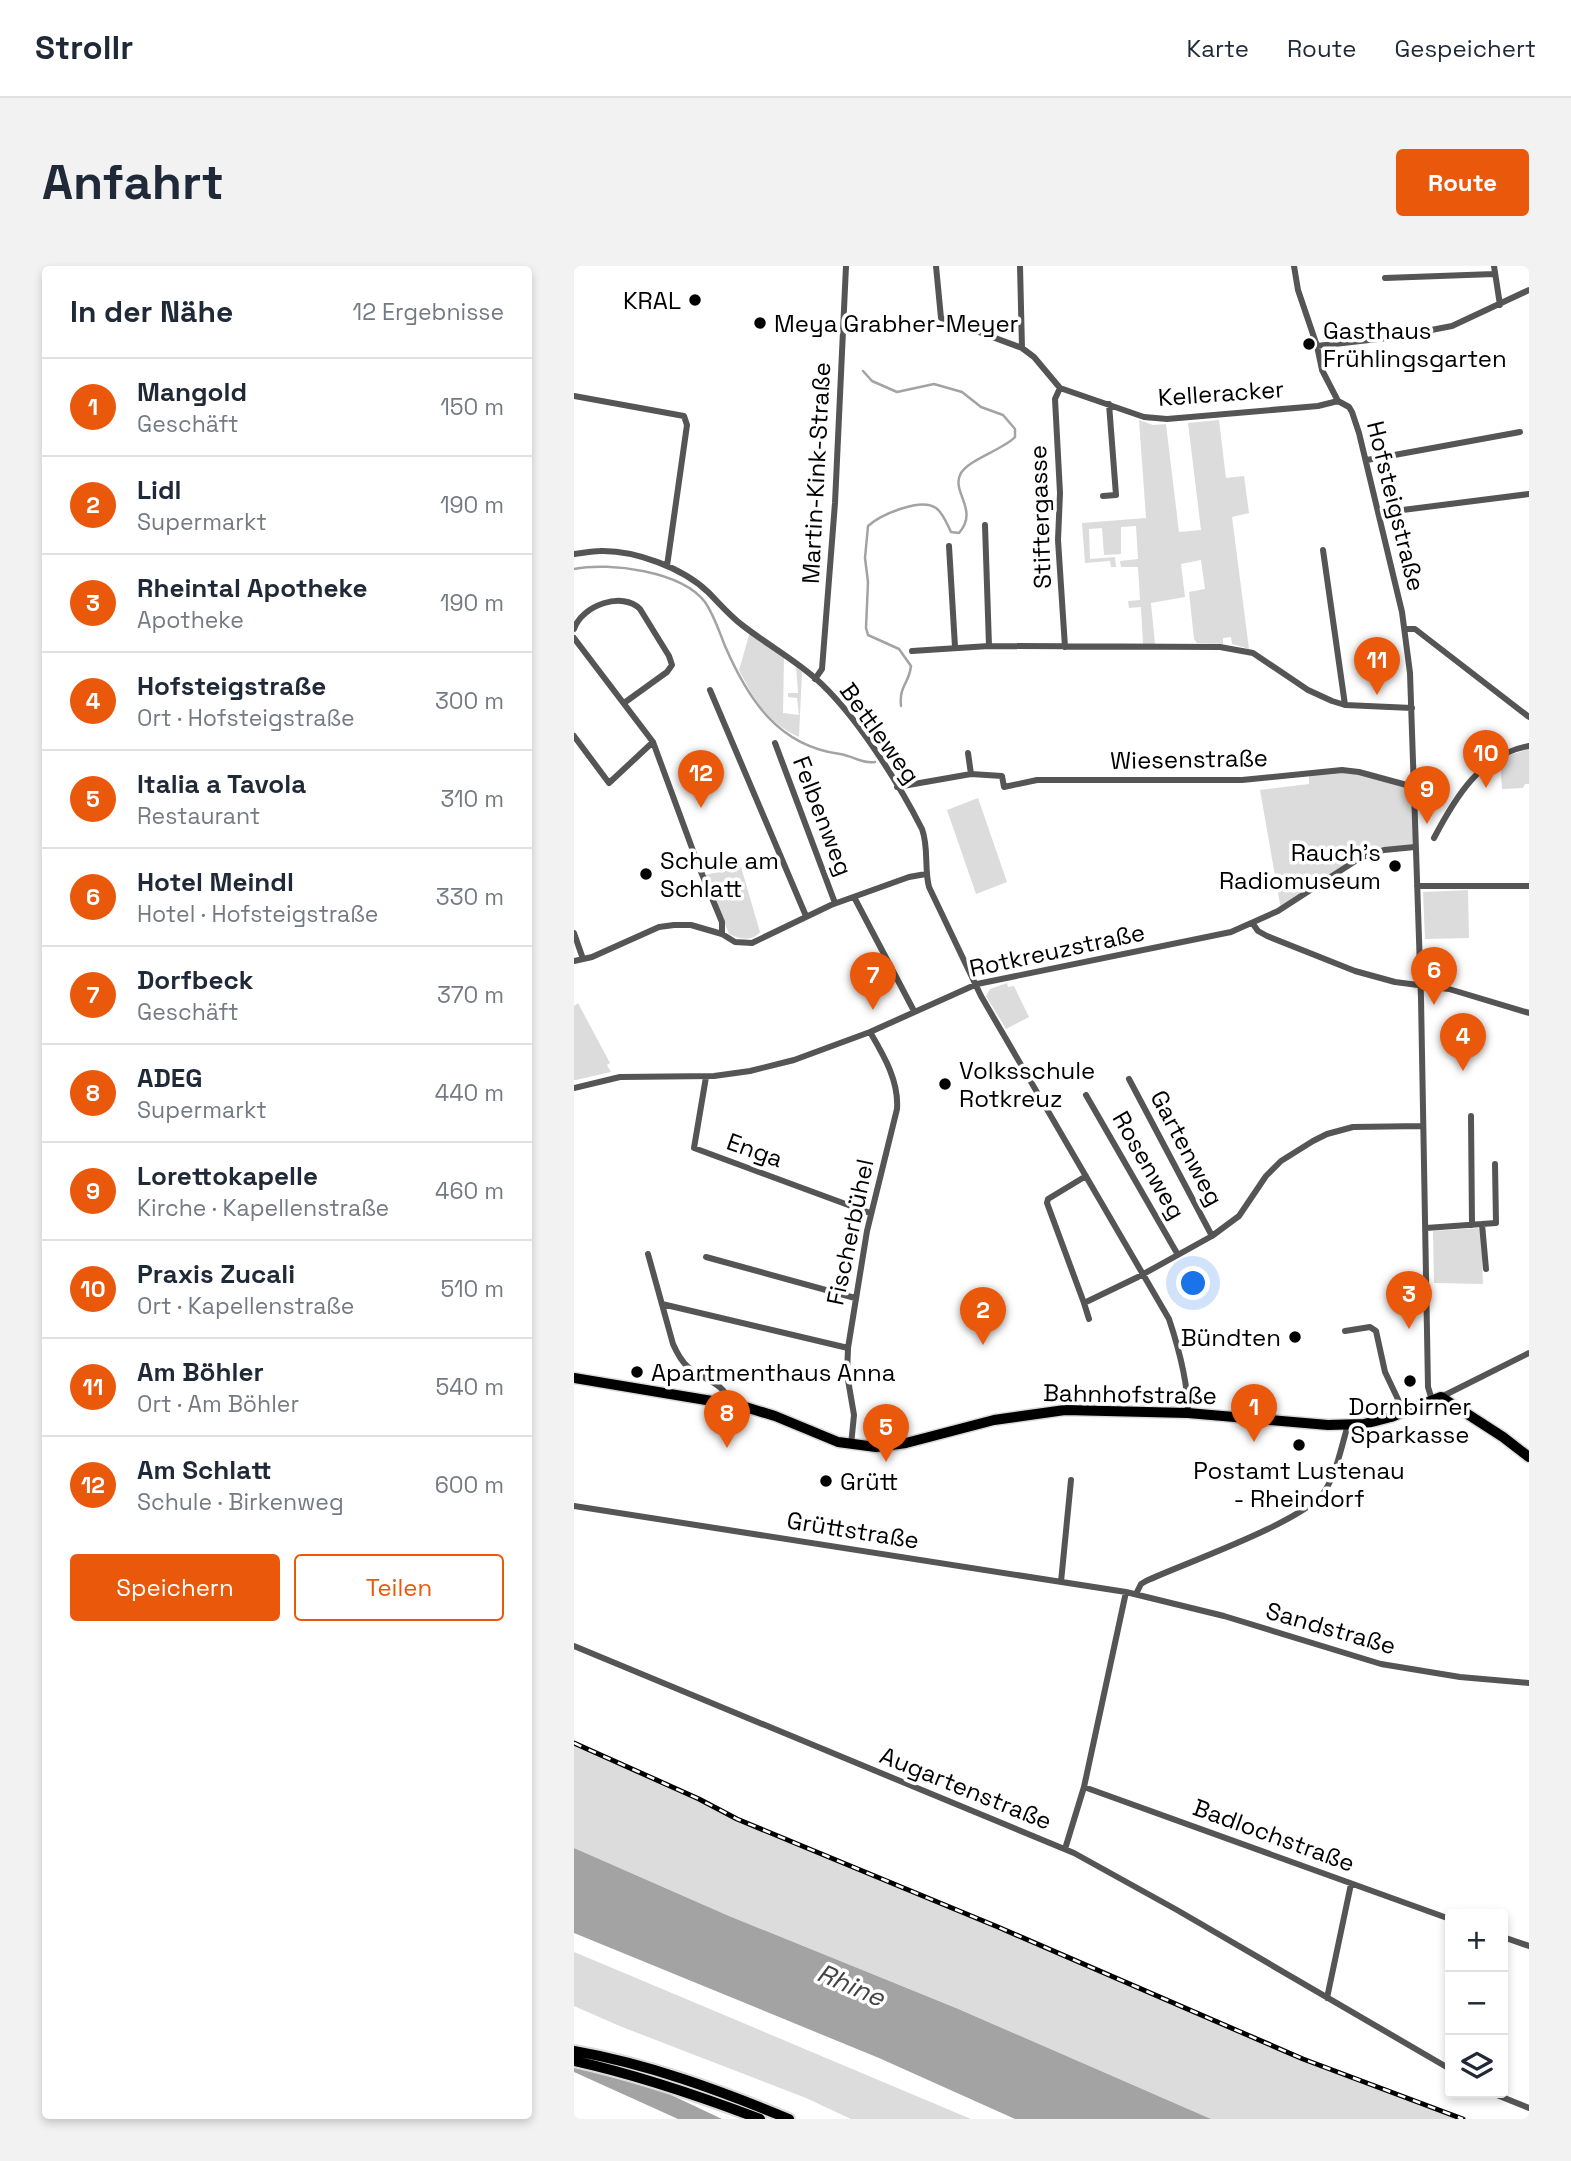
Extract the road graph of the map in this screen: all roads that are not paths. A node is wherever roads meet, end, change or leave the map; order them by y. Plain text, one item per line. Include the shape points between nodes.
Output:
1 (846, 266) edge
2 (936, 266) edge
3 (1020, 266) edge
4 (1294, 266) edge
5 (1494, 270) edge
6 (1385, 278) dead end
7 (1529, 290) edge
8 (1500, 305) junction
9 (1317, 346) junction
10 (1022, 348) junction
11 (1060, 388) junction
12 (574, 396) edge
13 (1338, 401) junction
14 (1109, 404) junction
15 (1520, 432) dead end
16 (1367, 460) junction
17 (1529, 494) edge
18 (1103, 496) dead end
19 (1379, 513) junction
20 (985, 525) dead end
21 (949, 546) dead end
22 (1322, 550) dead end
23 (574, 554) edge
24 (667, 566) junction
25 (574, 629) edge
26 (1405, 629) junction
27 (574, 638) edge
28 (989, 646) junction
29 (955, 647) junction
30 (1065, 647) junction
31 (912, 651) dead end
32 (816, 679) junction
33 (710, 690) dead end
34 (624, 703) junction
35 (1345, 705) junction
36 (1412, 708) junction
37 (1529, 717) edge
38 (574, 736) edge
39 (653, 741) junction
40 (775, 743) dead end
41 (1529, 746) edge
42 (968, 753) dead end
43 (971, 774) junction
44 (897, 787) junction
45 (1414, 787) junction
46 (1434, 838) dead end
47 (1415, 847) junction
48 (926, 874) junction
49 (1416, 886) junction
50 (1529, 887) edge
51 (854, 897) junction
52 (835, 904) junction
53 (806, 916) junction
54 (1253, 924) junction
55 (574, 933) edge
56 (722, 934) junction
57 (583, 959) junction
58 (574, 961) edge
59 (977, 984) junction
60 (1419, 985) junction
61 (914, 1011) junction
62 (1529, 1013) edge
63 (870, 1032) junction
64 (706, 1077) junction
65 (1129, 1079) dead end
66 (574, 1088) edge
67 (1086, 1095) dead end
68 (1471, 1116) dead end
69 (1423, 1126) junction
70 (1495, 1164) dead end
71 (1086, 1177) junction
72 (870, 1213) junction
73 (1482, 1224) junction
74 (1472, 1225) junction
75 (1426, 1228) junction
76 (1212, 1236) junction
77 (648, 1254) dead end
78 (1178, 1255) junction
79 (706, 1257) dead end
80 (1486, 1269) dead end
81 (1144, 1273) junction
82 (855, 1298) junction
83 (1084, 1303) junction
84 (662, 1304) junction
85 (1089, 1319) dead end
86 (1345, 1331) dead end
87 (848, 1348) junction
88 (1529, 1353) edge
89 (574, 1378) edge
90 (1436, 1399) junction
91 (729, 1404) junction
92 (1404, 1412) junction
93 (1188, 1413) junction
94 (1348, 1425) junction
95 (851, 1445) junction
96 (1529, 1457) edge
97 (1071, 1480) dead end
98 (574, 1506) edge
99 (1061, 1583) junction
100 (1126, 1592) junction
101 (1136, 1594) junction
102 (574, 1646) edge
103 (1529, 1683) edge
104 (1084, 1787) junction
105 (1065, 1849) junction
106 (1351, 1884) junction
107 (1445, 1917) edge
108 (1508, 1939) edge
109 (1529, 1946) edge
110 (1327, 1998) junction
111 (574, 2051) edge
112 (574, 2061) edge
113 (1445, 2066) edge
114 (1504, 2098) edge
115 (1529, 2108) edge
116 (760, 2119) edge
117 (789, 2119) edge

1 - 32 street, Martin-Kink-Straße via 829,590 822,670
2 - 10 street via 941,318
3 - 10 street
4 - 9 street, Hofsteigstraße
5 - 6 street
5 - 8 street
7 - 8 street
8 - 9 street via 1441,328
9 - 13 street, Hofsteigstraße via 1322,370
10 - 11 street
11 - 14 street, Kelleracker
11 - 30 street, Stiftergasse via 1055,399
12 - 24 street via 684,416 688,425
13 - 14 street, Kelleracker via 1167,419
13 - 16 street, Hofsteigstraße via 1352,411
14 - 18 street via 1116,495
15 - 16 street
16 - 19 street, Hofsteigstraße
17 - 19 street
19 - 26 street, Hofsteigstraße
20 - 28 street
21 - 29 street
22 - 35 street
23 - 24 street, Bettleweg via 601,551
24 - 32 street, Bettleweg via 688,576 743,626
25 - 34 street via 586,615 609,602 622,600 640,609 672,665
26 - 36 street, Hofsteigstraße
26 - 37 street via 1415,629
27 - 34 street
28 - 29 street
28 - 30 street
29 - 31 street
30 - 35 street via 1235,648 1252,653 1319,696
32 - 44 street, Bettleweg via 855,725
33 - 53 street
34 - 39 street
35 - 36 street
36 - 45 street, Hofsteigstraße
38 - 39 street via 609,783
39 - 56 street via 722,922
40 - 52 street, Felbenweg
41 - 46 street via 1497,757 1475,775
42 - 43 street
43 - 44 street, Wiesenstraße
43 - 45 street, Wiesenstraße via 1002,776 1004,787 1037,780 1242,780 1342,770
44 - 48 street, Bettleweg via 925,837
45 - 47 street, Hofsteigstraße
47 - 49 street, Hofsteigstraße
47 - 54 street, Rotkreuzstraße via 1391,848 1360,858
48 - 51 street
48 - 59 street, Bettleweg
49 - 50 street
49 - 60 street, Hofsteigstraße
51 - 52 street
51 - 61 street
52 - 53 street
53 - 56 street via 752,943 735,942
54 - 59 street, Rotkreuzstraße via 1205,939
54 - 60 street via 1267,936 1333,964
55 - 57 street
56 - 57 street via 691,925 659,927
57 - 58 street
59 - 61 street, Rotkreuzstraße
59 - 71 street, Bettleweg
60 - 62 street via 1469,994
60 - 69 street, Hofsteigstraße
61 - 63 street, Rotkreuzstraße
63 - 64 street, Rotkreuzstraße via 794,1060
63 - 72 street, Fischerbühel via 898,1094
64 - 66 street, Rotkreuzstraße via 620,1077
64 - 72 street, Enga via 694,1148
65 - 76 street, Gartenweg
67 - 78 street, Rosenweg
68 - 74 street
69 - 75 street, Hofsteigstraße
69 - 76 street via 1353,1128 1313,1141 1281,1161 1239,1216
70 - 73 street via 1496,1223
71 - 81 street, Bettleweg
71 - 83 street via 1047,1203
72 - 82 street, Fischerbühel
73 - 74 street
73 - 80 street
74 - 75 street
75 - 90 street, Hofsteigstraße via 1428,1387
76 - 78 street
77 - 84 street
78 - 81 street
79 - 82 street
81 - 83 street
81 - 93 street, Bettleweg via 1177,1343
82 - 87 street, Fischerbühel
83 - 85 street
84 - 87 street
84 - 91 street via 681,1360 723,1389
86 - 92 street via 1370,1327 1376,1331 1385,1372
87 - 95 street, Fischerbühel via 854,1415
88 - 90 street
89 - 91 main road, Bahnhofstraße
90 - 92 main road, Bahnhofstraße
90 - 96 main road
91 - 95 main road, Bahnhofstraße
92 - 94 main road, Bahnhofstraße
93 - 94 main road, Bahnhofstraße
93 - 95 main road, Bahnhofstraße via 1040,1412 906,1443
94 - 101 street via 1331,1482 1317,1501 1289,1518 1146,1581
97 - 99 street
98 - 99 street, Grüttstraße
99 - 100 street, Grüttstraße
100 - 101 street, Sandstraße
100 - 104 street
101 - 103 street, Sandstraße via 1381,1664
102 - 105 street, Augartenstraße
104 - 105 street
104 - 106 street, Badlochstraße
105 - 110 street, Augartenstraße
106 - 107 street, Badlochstraße
106 - 110 street
108 - 109 street
110 - 113 street, Augartenstraße
111 - 117 highway via 716,2090
112 - 116 highway
114 - 115 street

